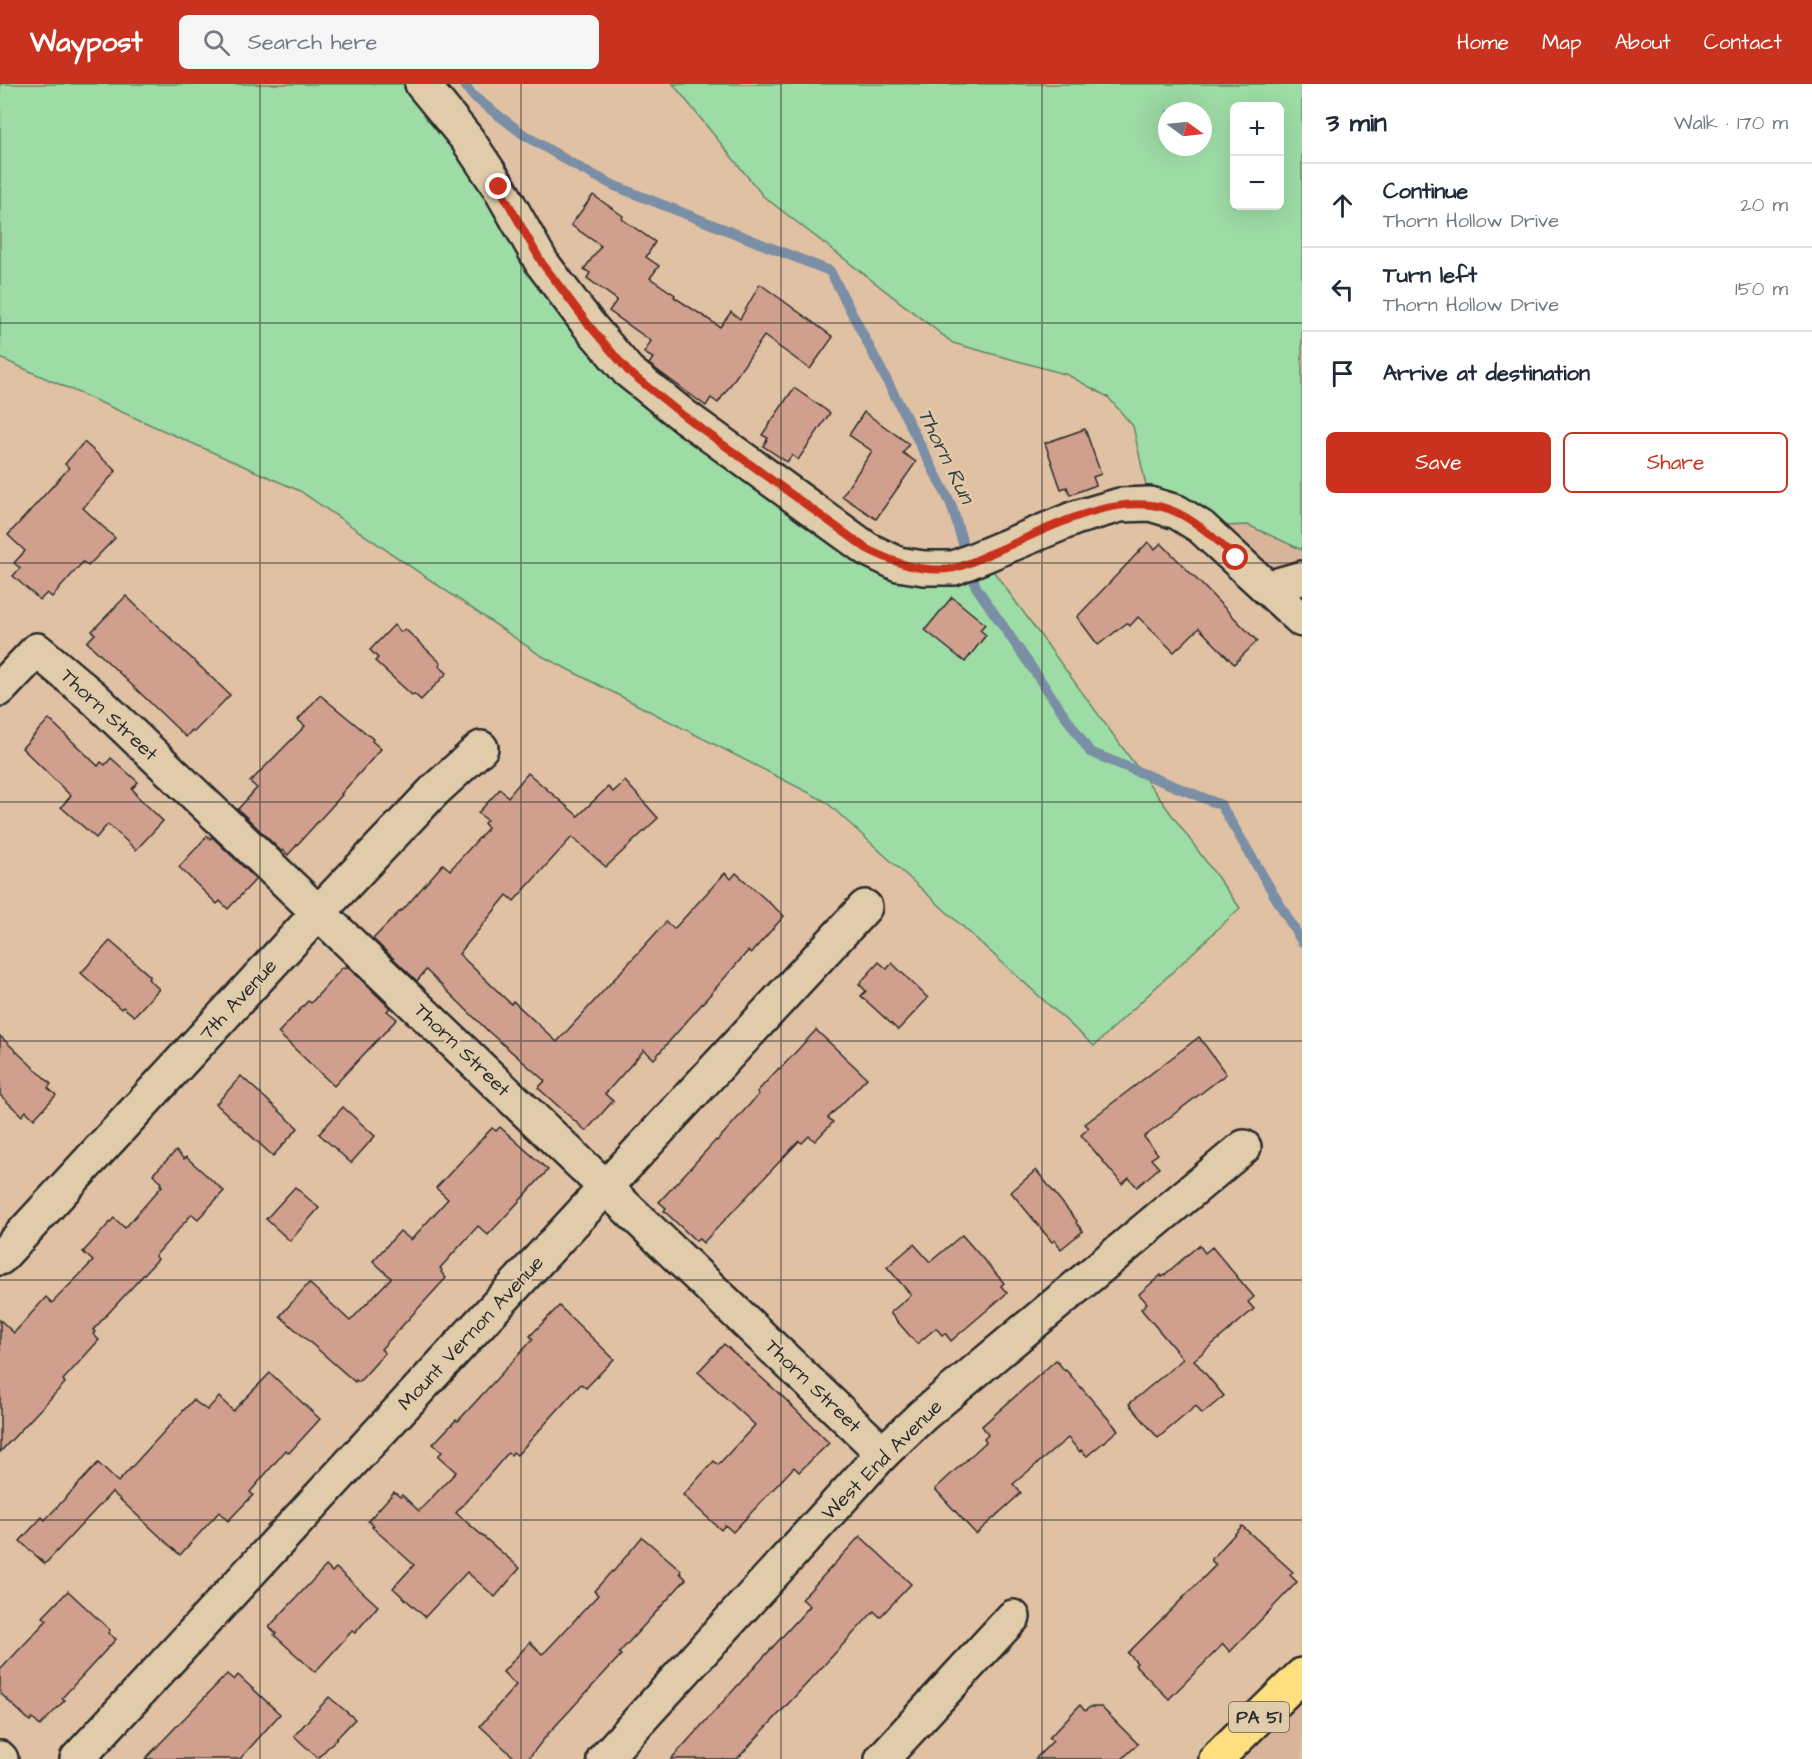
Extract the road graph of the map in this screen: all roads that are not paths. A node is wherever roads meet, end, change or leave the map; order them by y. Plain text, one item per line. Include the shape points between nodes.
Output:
1 (422, 84) edge
2 (1302, 578) edge
3 (1267, 588) junction
4 (1302, 620) edge
5 (0, 689) edge
6 (481, 748) dead end
7 (865, 907) dead end
8 (318, 913) junction
9 (1244, 1147) dead end
10 (606, 1188) junction
11 (0, 1258) edge
12 (883, 1453) junction
13 (1013, 1617) dead end
14 (1302, 1675) edge
15 (77, 1759) edge
16 (604, 1759) edge
17 (882, 1759) edge
18 (1216, 1759) edge

1 - 3 street via 467,139 542,263 628,371 867,549 898,564 924,568 968,563 1075,518 1120,505 1150,504 1177,512 1201,527
2 - 3 street
3 - 4 street
5 - 8 street, Thorn Street via 37,650 93,697
6 - 8 street, 7th Avenue via 435,790
7 - 10 street, Mount Vernon Avenue
8 - 10 street, Thorn Street
8 - 11 street, 7th Avenue
9 - 12 street, West End Avenue via 923,1415
10 - 12 street, Thorn Street
10 - 15 street, Mount Vernon Avenue
12 - 16 street, West End Avenue
13 - 17 street
14 - 18 main road, PA 51

